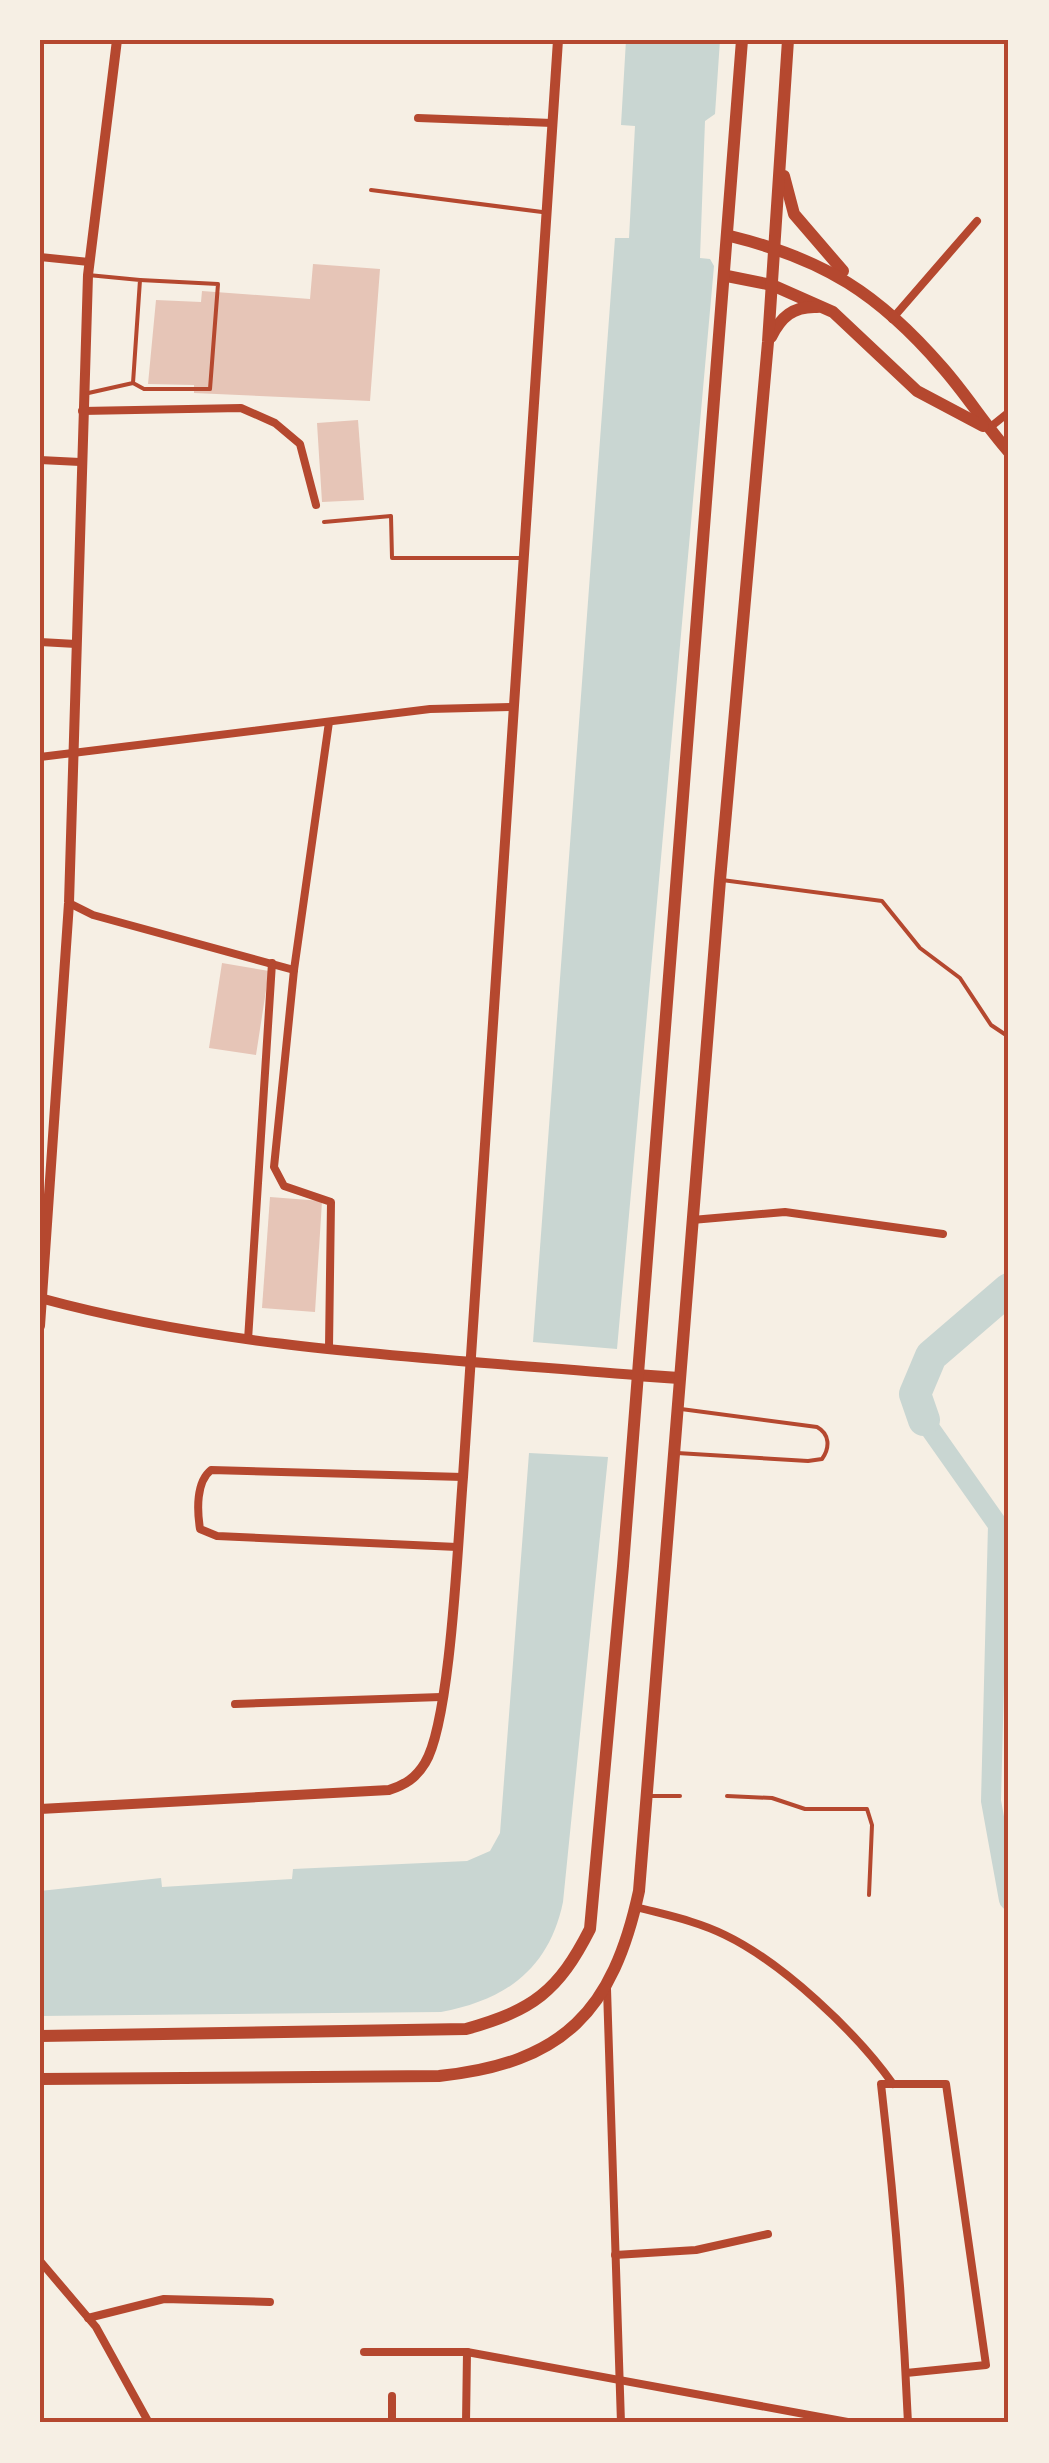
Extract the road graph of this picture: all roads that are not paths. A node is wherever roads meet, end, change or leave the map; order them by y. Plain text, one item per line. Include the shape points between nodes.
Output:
1 (117, 40) edge
2 (558, 40) edge
3 (742, 40) edge
4 (788, 40) edge
5 (418, 118) dead end
6 (552, 123) junction
7 (780, 160) junction
8 (371, 190) dead end
9 (547, 212) junction
10 (977, 221) dead end
11 (730, 236) junction
12 (775, 247) junction
13 (40, 257) edge
14 (90, 262) junction
15 (88, 275) junction
16 (727, 276) junction
17 (140, 280) junction
18 (855, 284) junction
19 (772, 285) junction
20 (834, 312) junction
21 (892, 319) junction
22 (768, 342) junction
23 (134, 383) junction
24 (83, 394) junction
25 (82, 411) junction
26 (1009, 412) edge
27 (988, 429) junction
28 (1009, 452) edge
29 (40, 460) edge
30 (80, 462) junction
31 (316, 505) dead end
32 (324, 522) dead end
33 (524, 558) junction
34 (40, 642) edge
35 (76, 644) junction
36 (511, 706) junction
37 (329, 722) junction
38 (74, 751) junction
39 (40, 757) edge
40 (720, 880) junction
41 (68, 903) junction
42 (272, 964) junction
43 (294, 970) junction
44 (1009, 1037) edge
45 (692, 1220) junction
46 (942, 1234) dead end
47 (41, 1299) edge
48 (40, 1326) edge
49 (248, 1340) junction
50 (329, 1347) junction
51 (470, 1361) junction
52 (636, 1375) junction
53 (679, 1378) junction
54 (676, 1409) junction
55 (673, 1453) junction
56 (463, 1477) junction
57 (457, 1547) junction
58 (442, 1697) junction
59 (235, 1704) dead end
60 (646, 1796) junction
61 (680, 1796) dead end
62 (727, 1796) dead end
63 (40, 1810) edge
64 (870, 1895) dead end
65 (636, 1907) junction
66 (606, 1989) junction
67 (40, 2036) edge
68 (40, 2079) edge
69 (894, 2084) junction
70 (768, 2234) dead end
71 (615, 2255) junction
72 (40, 2261) edge
73 (270, 2302) dead end
74 (88, 2318) junction
75 (364, 2352) dead end
76 (467, 2352) junction
77 (906, 2373) junction
78 (620, 2382) junction
79 (392, 2396) dead end
80 (776, 2410) junction
81 (148, 2423) edge
82 (392, 2423) edge
83 (466, 2423) edge
84 (621, 2423) edge
85 (776, 2423) edge
86 (852, 2423) edge
87 (908, 2423) edge

1 - 14 street
2 - 6 street
3 - 11 main road
4 - 7 main road
5 - 6 street
6 - 9 street
7 - 12 main road
7 - 18 main road via 794,214
8 - 9 lane
9 - 33 street
10 - 21 street
11 - 12 main road
11 - 16 main road
12 - 18 main road
12 - 19 main road
13 - 14 street
14 - 15 street
15 - 17 lane
15 - 24 street
16 - 19 main road
16 - 52 main road
17 - 23 lane
17 - 23 lane via 218,284 210,389
18 - 21 main road
19 - 20 main road
19 - 22 main road
20 - 22 main road via 794,310
20 - 27 main road via 917,390
21 - 27 main road via 942,366
22 - 40 main road
23 - 24 lane
24 - 25 street
25 - 30 street
25 - 31 street via 250,410 300,444
26 - 27 street
27 - 28 main road
29 - 30 street
30 - 35 street
32 - 33 lane via 390,516 392,558
33 - 36 street
34 - 35 street
35 - 38 street
36 - 37 street via 430,708
36 - 51 street
37 - 38 street
37 - 43 street
38 - 39 street
38 - 41 street
40 - 44 lane via 882,901
40 - 45 main road
41 - 42 street
41 - 47 street
42 - 43 street
42 - 49 street
43 - 50 street via 274,1172 284,1186 327,1198 333,1207
45 - 46 street via 785,1212
45 - 53 main road
47 - 48 street
47 - 49 street
49 - 50 street
50 - 51 street
51 - 52 street
51 - 56 street
52 - 53 main road
52 - 67 main road via 590,1930 549,1992 512,2016 466,2028
53 - 54 main road
54 - 55 main road
54 - 55 lane via 817,1428 828,1446 822,1459 808,1461
55 - 60 main road
56 - 57 street
56 - 57 street via 211,1470 199,1501 199,1527 207,1534
57 - 58 street
58 - 59 street
58 - 63 street via 432,1749 414,1777 389,1790
60 - 61 lane
60 - 65 main road
62 - 64 lane via 772,1798 805,1809 869,1810
65 - 66 main road
65 - 69 street via 709,1928 758,1954
66 - 68 main road via 561,2037 485,2071
66 - 71 street
69 - 77 street via 881,2084
69 - 77 street via 946,2084 986,2366
70 - 71 street via 696,2250
71 - 78 street
72 - 74 street
73 - 74 street via 164,2300
74 - 81 street
75 - 76 street
76 - 78 street
76 - 83 street
77 - 87 street
78 - 80 street
78 - 84 street
79 - 82 street
80 - 85 street
80 - 86 street

